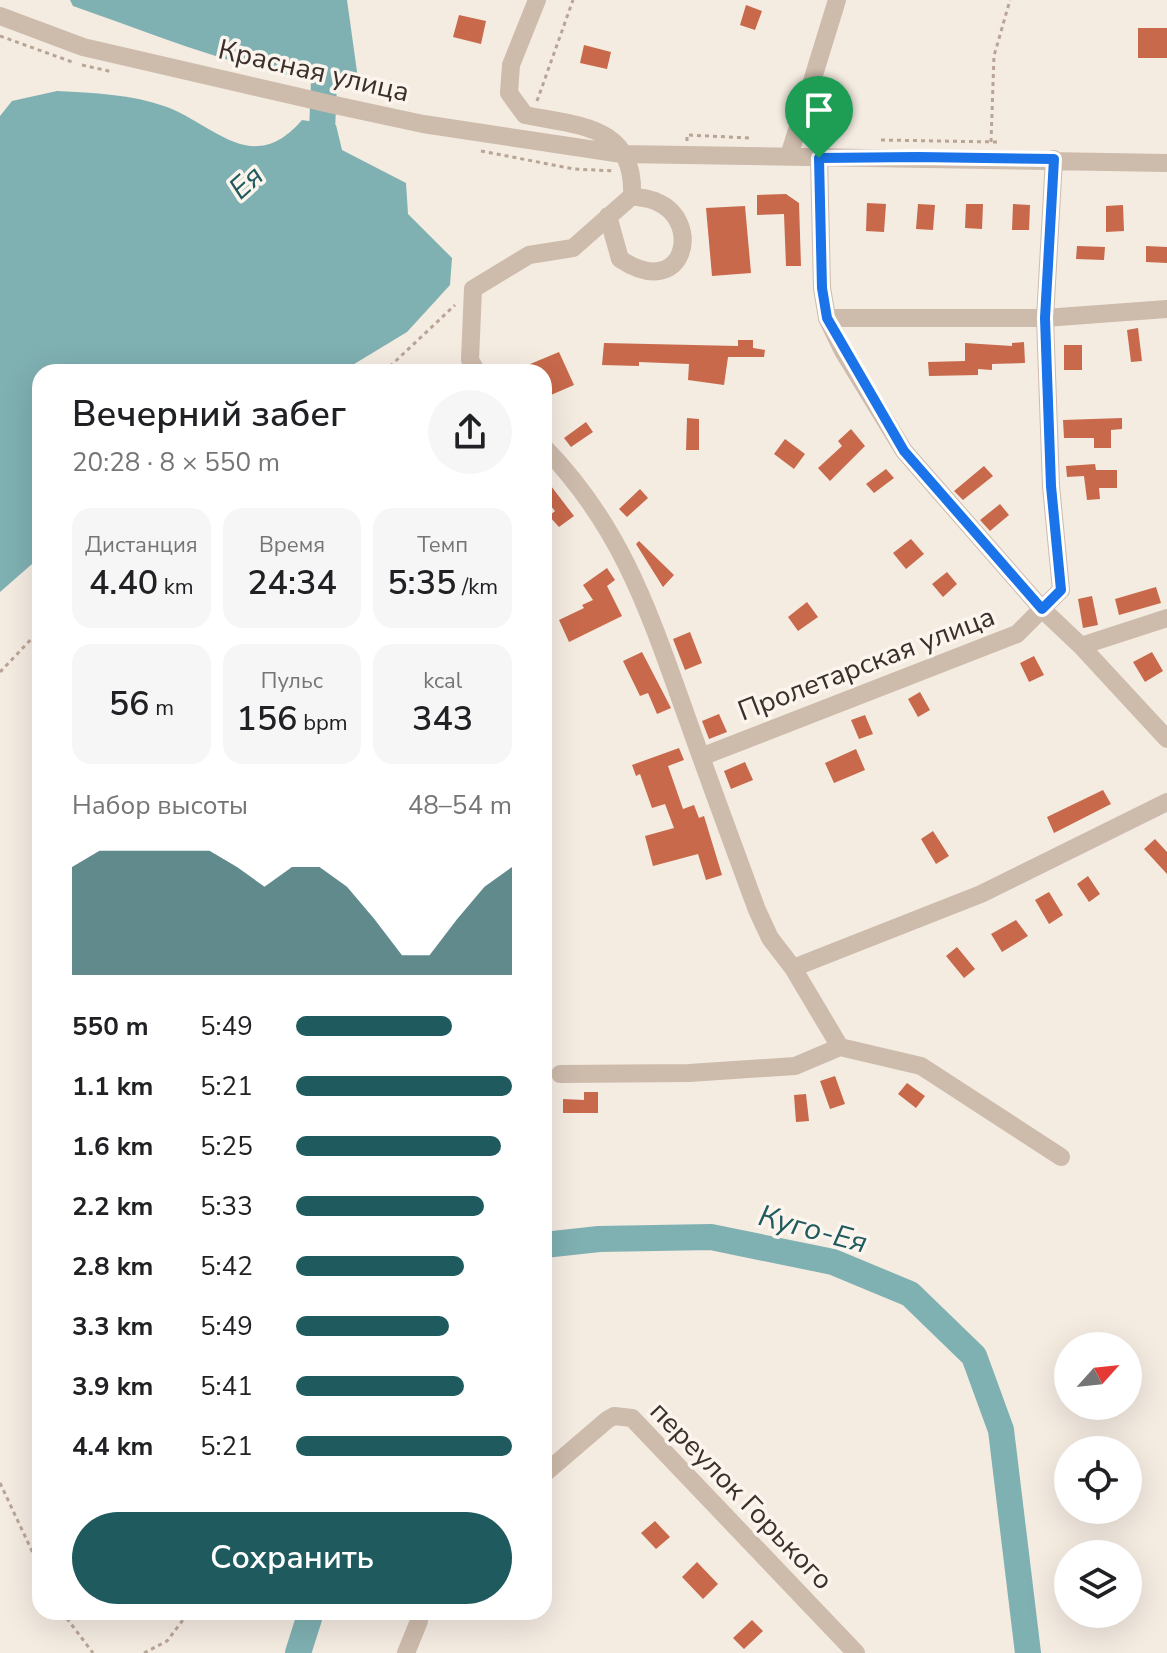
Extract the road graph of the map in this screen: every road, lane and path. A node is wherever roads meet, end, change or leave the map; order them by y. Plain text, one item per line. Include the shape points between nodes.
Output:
1 (537, 0) edge
2 (573, 0) edge
3 (837, 0) edge
4 (1010, 0) edge
5 (0, 16) edge
6 (13, 32) junction
7 (0, 36) edge
8 (533, 116) junction
9 (991, 142) dead end
10 (622, 154) junction
11 (789, 156) junction
12 (819, 158) junction
13 (1054, 159) junction
14 (1167, 163) edge
15 (632, 196) junction
16 (608, 216) junction
17 (473, 289) junction
18 (1167, 309) edge
19 (827, 318) junction
20 (1045, 318) junction
21 (393, 364) edge
22 (473, 364) edge
23 (552, 456) edge
24 (1042, 609) junction
25 (1167, 618) edge
26 (32, 638) edge
27 (1081, 646) junction
28 (0, 672) edge
29 (1167, 739) edge
30 (701, 757) junction
31 (1167, 802) edge
32 (793, 968) junction
33 (840, 1047) junction
34 (560, 1074) dead end
35 (1061, 1157) dead end
36 (552, 1467) edge
37 (0, 1483) edge
38 (32, 1551) edge
39 (68, 1620) edge
40 (183, 1620) edge
41 (419, 1621) dead end
42 (93, 1653) edge
43 (144, 1653) edge
44 (406, 1653) edge
45 (856, 1653) edge

1 - 8 street via 511,65 509,93 525,115
2 - 8 path
3 - 11 street
4 - 9 path via 994,56
5 - 6 street, Красная улица
6 - 7 path
6 - 10 street, Красная улица via 528,150
8 - 10 street via 597,128
10 - 11 street, Красная улица
10 - 15 street via 633,171
11 - 12 street, Красная улица
12 - 13 street, Красная улица
12 - 19 street
13 - 14 street, Красная улица
13 - 20 street, Пролетарская улица
15 - 16 street
15 - 16 street via 659,202 679,220 684,243 677,262 659,273 630,266 620,259
16 - 17 street via 573,248 529,255
17 - 21 path
17 - 22 street
18 - 20 street
19 - 20 street
19 - 24 street via 904,451
20 - 24 street, Пролетарская улица via 1061,590
23 - 30 street via 619,544
24 - 27 street
24 - 30 street, Пролетарская улица via 1017,634
25 - 27 street
26 - 28 path
27 - 29 street
30 - 32 street via 757,910
31 - 32 street via 981,894
32 - 33 street
33 - 34 street via 795,1066
33 - 35 street via 921,1066
36 - 45 street, переулок Горького via 607,1420 632,1418
37 - 38 path
39 - 42 path
40 - 43 path via 167,1641
41 - 44 street

